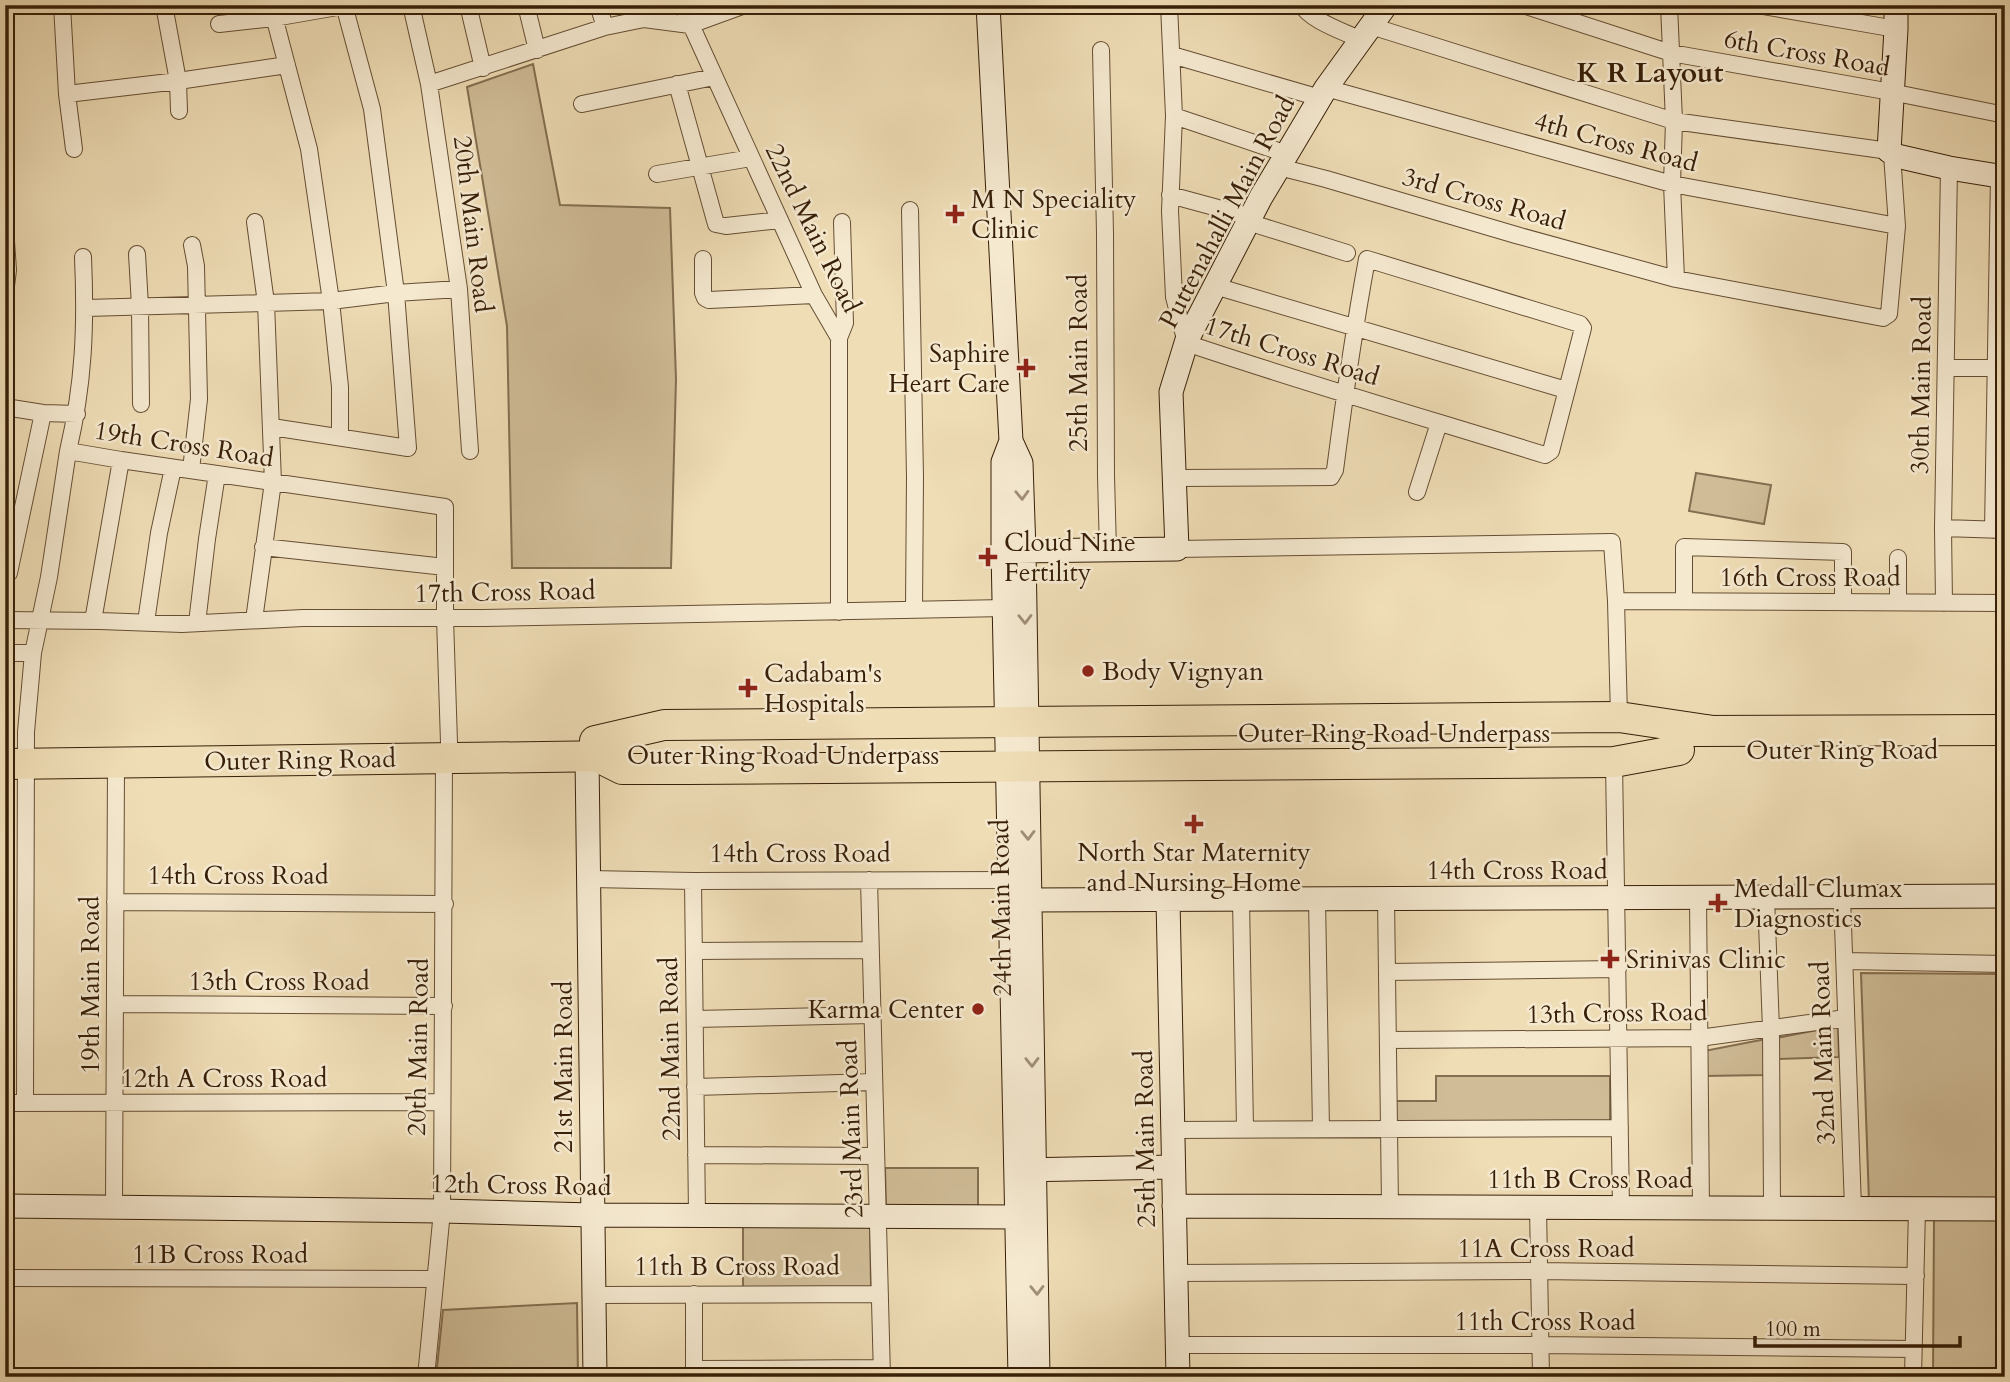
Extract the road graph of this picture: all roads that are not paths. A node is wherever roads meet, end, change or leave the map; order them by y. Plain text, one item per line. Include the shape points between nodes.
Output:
1 (62, 5) edge
2 (164, 5) edge
3 (411, 5) edge
4 (468, 5) edge
5 (526, 5) edge
6 (598, 5) edge
7 (682, 5) edge
8 (745, 5) edge
9 (988, 5) edge
10 (1169, 5) edge
11 (1302, 5) edge
12 (1386, 5) edge
13 (1523, 5) edge
14 (1669, 5) edge
15 (1757, 5) edge
16 (1896, 5) edge
17 (346, 6) edge
18 (272, 12) edge
19 (219, 24) dead end
20 (690, 25) junction
21 (606, 27) junction
22 (1896, 29) junction
23 (1366, 33) junction
24 (537, 50) junction
25 (1101, 50) dead end
26 (1671, 53) junction
27 (1171, 55) junction
28 (287, 65) junction
29 (483, 68) junction
30 (714, 76) junction
31 (178, 81) junction
32 (677, 84) junction
33 (429, 85) junction
34 (1891, 92) junction
35 (1323, 93) junction
36 (67, 94) junction
37 (582, 104) dead end
38 (179, 111) dead end
39 (2005, 115) edge
40 (1174, 116) junction
41 (1674, 121) junction
42 (74, 149) dead end
43 (1890, 153) junction
44 (751, 158) junction
45 (1283, 160) junction
46 (700, 167) junction
47 (1949, 168) junction
48 (657, 174) dead end
49 (2002, 176) edge
50 (1672, 184) junction
51 (1170, 195) junction
52 (910, 210) dead end
53 (780, 220) junction
54 (1249, 220) junction
55 (256, 222) dead end
56 (842, 222) dead end
57 (1897, 226) junction
58 (5, 228) edge
59 (192, 245) dead end
60 (1347, 253) dead end
61 (137, 254) dead end
62 (83, 257) dead end
63 (703, 259) dead end
64 (1676, 279) junction
65 (1215, 286) junction
66 (459, 289) junction
67 (396, 293) junction
68 (5, 294) edge
69 (814, 295) junction
70 (331, 300) junction
71 (265, 303) junction
72 (197, 305) junction
73 (140, 306) junction
74 (86, 308) junction
75 (1354, 327) junction
76 (839, 338) junction
77 (1186, 344) junction
78 (1946, 368) junction
79 (2000, 368) edge
80 (1566, 390) junction
81 (1345, 394) junction
82 (141, 404) dead end
83 (5, 407) edge
84 (43, 413) junction
85 (77, 414) junction
86 (1438, 422) junction
87 (272, 427) junction
88 (340, 436) junction
89 (68, 450) junction
90 (470, 450) dead end
91 (121, 460) junction
92 (173, 468) junction
93 (191, 470) junction
94 (217, 474) junction
95 (1176, 478) junction
96 (273, 482) junction
97 (1417, 492) dead end
98 (445, 507) joint
99 (1943, 528) junction
100 (1999, 530) edge
101 (263, 547) junction
102 (1177, 549) junction
103 (1014, 551) junction
104 (1108, 551) junction
105 (1898, 558) dead end
106 (445, 567) junction
107 (9, 573) dead end
108 (1616, 601) junction
109 (1684, 601) junction
110 (1843, 602) junction
111 (1898, 602) junction
112 (1944, 603) junction
113 (2005, 603) edge
114 (1005, 608) junction
115 (914, 609) junction
116 (839, 612) junction
117 (445, 618) junction
118 (254, 620) junction
119 (5, 621) edge
120 (93, 621) junction
121 (41, 622) junction
122 (146, 622) junction
123 (197, 623) junction
124 (5, 653) edge
125 (33, 653) junction
126 (1619, 717) junction
127 (1017, 722) junction
128 (2005, 730) edge
129 (1713, 731) junction
130 (970, 746) dead end
131 (2005, 748) edge
132 (447, 750) junction
133 (1679, 750) junction
134 (593, 751) junction
135 (15, 756) edge
136 (1614, 762) junction
137 (116, 763) junction
138 (1017, 767) junction
139 (590, 879) junction
140 (869, 880) junction
141 (1010, 880) junction
142 (693, 881) junction
143 (2005, 896) edge
144 (1617, 897) junction
145 (1698, 897) junction
146 (1766, 897) junction
147 (1842, 897) junction
148 (1386, 898) junction
149 (1241, 899) junction
150 (1317, 899) junction
151 (1029, 900) junction
152 (1168, 900) junction
153 (115, 902) junction
154 (445, 904) junction
155 (870, 950) junction
156 (694, 951) junction
157 (1845, 961) junction
158 (2005, 964) edge
159 (1618, 969) junction
160 (1387, 972) junction
161 (115, 1004) junction
162 (443, 1006) junction
163 (872, 1015) junction
164 (1846, 1017) junction
165 (695, 1019) junction
166 (1770, 1029) junction
167 (1699, 1038) junction
168 (1388, 1040) junction
169 (1619, 1040) junction
170 (874, 1082) junction
171 (695, 1087) junction
172 (114, 1102) junction
173 (442, 1102) junction
174 (5, 1103) edge
175 (25, 1103) junction
176 (1620, 1128) junction
177 (1245, 1129) junction
178 (1321, 1129) junction
179 (1389, 1129) junction
180 (1172, 1130) junction
181 (696, 1155) junction
182 (876, 1156) junction
183 (1173, 1167) junction
184 (1026, 1170) junction
185 (5, 1206) edge
186 (1174, 1206) junction
187 (1390, 1206) junction
188 (114, 1207) junction
189 (1538, 1207) junction
190 (1621, 1208) junction
191 (1701, 1208) junction
192 (1772, 1208) junction
193 (1853, 1209) junction
194 (1917, 1209) junction
195 (2005, 1209) edge
196 (442, 1211) junction
197 (592, 1215) junction
198 (697, 1216) junction
199 (878, 1217) junction
200 (1027, 1217) junction
201 (1539, 1271) junction
202 (1175, 1273) junction
203 (1916, 1276) junction
204 (5, 1278) edge
205 (435, 1279) junction
206 (694, 1294) junction
207 (880, 1294) junction
208 (595, 1295) junction
209 (1177, 1345) junction
210 (1541, 1345) junction
211 (1913, 1349) junction
212 (882, 1372) edge
213 (694, 1373) edge
214 (426, 1377) edge
215 (595, 1377) edge
216 (1020, 1377) edge
217 (1038, 1377) edge
218 (1178, 1377) edge
219 (1541, 1377) edge
220 (1913, 1377) edge

1 - 36 street
2 - 31 street
3 - 33 street, 20th Main Road
4 - 29 street
5 - 24 street
6 - 21 street
7 - 20 street, 22nd Main Road
8 - 20 street
9 - 103 street, 24th Main Road via 1011,441 1003,462
10 - 27 street, 17th Cross Road
11 - 23 street via 1314,17
12 - 23 street, Puttenahalli Main Road
13 - 26 street, 6th Cross Road
14 - 26 street
15 - 22 street
16 - 22 street
17 - 18 street
17 - 67 street via 372,109
18 - 19 street
18 - 28 street
20 - 21 street via 644,19
20 - 30 street, 22nd Main Road
21 - 24 street
22 - 34 street
23 - 35 street, Puttenahalli Main Road
23 - 41 street
24 - 29 street
25 - 104 street, 25th Main Road
26 - 34 street, 6th Cross Road
26 - 41 street
27 - 35 street, 4th Cross Road
27 - 40 street, 17th Cross Road
28 - 31 street
28 - 70 street via 309,149
29 - 33 street
30 - 32 street
30 - 44 street, 22nd Main Road
31 - 36 street
31 - 38 street
32 - 37 street
32 - 46 street
33 - 66 street, 20th Main Road
34 - 39 street, 6th Cross Road
34 - 43 street
35 - 45 street, Puttenahalli Main Road
35 - 50 street, 4th Cross Road
36 - 42 street
40 - 45 street, 3rd Cross Road
40 - 51 street, 17th Cross Road
41 - 43 street
41 - 50 street
43 - 47 street
43 - 57 street
44 - 46 street
44 - 53 street, 22nd Main Road
45 - 54 street, Puttenahalli Main Road
45 - 64 street, 3rd Cross Road via 1326,179
46 - 48 street
46 - 53 street via 716,224
47 - 49 street
47 - 78 street, 30th Main Road
49 - 79 street
50 - 57 street, 4th Cross Road
50 - 64 street
51 - 54 street
51 - 77 street, 17th Cross Road via 1174,297
52 - 115 street
53 - 69 street, 22nd Main Road
54 - 60 street
54 - 65 street, Puttenahalli Main Road
55 - 71 street
56 - 76 street via 845,323
57 - 64 street, 3rd Cross Road via 1884,318
58 - 68 street
59 - 72 street
61 - 73 street
62 - 74 street, 19th Cross Road
63 - 69 street via 703,293 709,300
65 - 75 street
65 - 77 street, Puttenahalli Main Road
66 - 67 street
66 - 90 street, 20th Main Road
67 - 70 street
67 - 88 street via 408,448
69 - 76 street, 22nd Main Road
70 - 71 street
70 - 88 street
71 - 72 street
71 - 87 street
72 - 73 street
72 - 93 street via 199,399
73 - 74 street
73 - 82 street
74 - 85 street, 19th Cross Road
75 - 80 street
75 - 80 street via 1367,259 1580,324 1583,328
75 - 81 street
76 - 116 street, 22nd Main Road
77 - 81 street, 17th Cross Road
77 - 95 street, Puttenahalli Main Road via 1171,392
78 - 79 street
78 - 99 street, 30th Main Road
79 - 100 street
80 - 86 street, 17th Cross Road via 1551,451 1545,455
81 - 86 street, 17th Cross Road
81 - 95 street via 1331,477
83 - 84 street
84 - 85 street
84 - 107 street
85 - 89 street, 19th Cross Road
86 - 97 street
87 - 88 street
87 - 96 street
89 - 91 street, 19th Cross Road
89 - 121 street
91 - 92 street, 19th Cross Road
91 - 120 street
92 - 93 street, 19th Cross Road
92 - 122 street
93 - 94 street, 19th Cross Road
94 - 96 street, 19th Cross Road
94 - 123 street
95 - 102 street, Puttenahalli Main Road
96 - 98 street, 19th Cross Road
96 - 101 street
98 - 106 street, 20th Main Road
99 - 100 street
99 - 112 street, 30th Main Road
101 - 106 street
101 - 118 street
102 - 104 street
102 - 108 street via 1612,542
103 - 104 street
103 - 114 street, 24th Main Road
103 -> 127 street, 24th Main Road
105 - 111 street
106 - 117 street, 20th Main Road
108 - 109 street, 16th Cross Road
108 - 126 street
109 - 110 street, 16th Cross Road
109 - 110 street via 1684,547 1843,552
110 - 111 street, 16th Cross Road
111 - 112 street, 16th Cross Road
112 - 113 street, 16th Cross Road
114 - 115 street, 17th Cross Road
114 - 127 street, 24th Main Road
115 - 116 street, 17th Cross Road
116 - 117 street, 17th Cross Road
117 - 118 street, 17th Cross Road
117 - 132 street, 20th Main Road
118 - 123 street, 17th Cross Road
119 - 121 street, 17th Cross Road
120 - 121 street, 17th Cross Road
120 - 122 street, 17th Cross Road
121 - 125 street
122 - 123 street, 17th Cross Road
124 - 125 street
125 - 135 street
126 - 127 highway
126 - 129 highway
127 - 134 highway via 664,725
127 - 138 street, 24th Main Road
128 - 129 highway, Outer Ring Road
129 - 133 highway, Outer Ring Road Underpass via 1074,744
130 - 134 highway, Outer Ring Road Underpass
131 - 133 highway, Outer Ring Road
132 - 134 highway, Outer Ring Road
132 - 135 highway, Outer Ring Road
132 - 137 highway, Outer Ring Road
132 - 154 street, 20th Main Road
133 - 136 highway
134 - 138 highway via 622,769
134 - 139 street, 21st Main Road
135 - 137 highway, Outer Ring Road
135 - 175 street
136 - 138 highway
136 - 144 street
137 - 153 street, 19th Main Road
138 - 141 street, 24th Main Road
138 -> 151 street, 24th Main Road
139 - 142 street, 14th Cross Road
139 - 197 street, 21st Main Road
140 - 141 street, 14th Cross Road
140 - 142 street, 14th Cross Road
140 - 155 street, 23rd Main Road
141 - 184 street, 24th Main Road
142 - 156 street, 22nd Main Road
143 - 147 street, 14th Cross Road
144 - 145 street, 14th Cross Road
144 - 148 street, 14th Cross Road
144 - 159 street
145 - 146 street, 14th Cross Road
145 - 167 street
146 - 147 street, 14th Cross Road
146 - 166 street
147 - 157 street, 32nd Main Road
148 - 150 street, 14th Cross Road
148 - 160 street
149 - 150 street, 14th Cross Road
149 - 152 street, 14th Cross Road
149 - 177 street
150 - 178 street
151 - 152 street, 14th Cross Road
151 -> 184 street, 24th Main Road
152 - 180 street, 25th Main Road
153 - 154 street, 14th Cross Road
153 - 161 street, 19th Main Road
154 - 162 street, 20th Main Road
155 - 156 street
155 - 163 street, 23rd Main Road
156 - 165 street, 22nd Main Road
157 - 158 street
157 - 164 street, 32nd Main Road
159 - 160 street
159 - 169 street
160 - 168 street
161 - 162 street, 13th Cross Road
161 - 172 street, 19th Main Road
162 - 173 street, 20th Main Road
163 - 165 street
163 - 170 street, 23rd Main Road
164 - 166 street, 13th Cross Road
164 - 193 street, 32nd Main Road
165 - 171 street, 22nd Main Road
166 - 167 street, 13th Cross Road
166 - 192 street
167 - 169 street, 13th Cross Road
167 - 191 street
168 - 169 street, 13th Cross Road
168 - 179 street
169 - 176 street
170 - 171 street
170 - 182 street, 23rd Main Road
171 - 181 street, 22nd Main Road
172 - 173 street, 12th A Cross Road
172 - 175 street, 12th A Cross Road
172 - 188 street, 19th Main Road
173 - 196 street, 20th Main Road
174 - 175 street, 12th A Cross Road
176 - 179 street
176 - 190 street
177 - 178 street
177 - 180 street
178 - 179 street
179 - 187 street
180 - 183 street, 25th Main Road
181 - 182 street
181 - 198 street, 22nd Main Road
182 - 199 street, 23rd Main Road
183 - 184 street
183 - 186 street, 25th Main Road
184 - 200 street, 24th Main Road
185 - 188 street, 12th Cross Road
186 - 187 street, 11th B Cross Road
186 - 202 street, 25th Main Road
187 - 189 street, 11th B Cross Road
188 - 196 street, 12th Cross Road
189 - 190 street, 11th B Cross Road
189 - 201 street
190 - 191 street, 11th B Cross Road
191 - 192 street, 11th B Cross Road
192 - 193 street, 11th B Cross Road
193 - 194 street, 11th B Cross Road
194 - 195 street, 11th B Cross Road
194 - 203 street
196 - 197 street, 12th Cross Road
196 - 205 street, 20th Main Road
197 - 198 street, 12th Cross Road
197 - 208 street, 21st Main Road
198 - 199 street, 12th Cross Road
199 - 200 street, 12th Cross Road
199 - 207 street, 23rd Main Road
200 - 216 street, 24th Main Road
200 -> 217 street, 24th Main Road
201 - 202 street, 11A Cross Road
201 - 203 street, 11A Cross Road
201 - 210 street
202 - 209 street, 25th Main Road
203 - 211 street
204 - 205 street, 11B Cross Road
205 - 214 street, 20th Main Road
206 - 207 street, 11th B Cross Road
206 - 208 street, 11th B Cross Road
206 - 213 street
207 - 212 street, 23rd Main Road
208 - 215 street, 21st Main Road
209 - 210 street, 11th Cross Road
209 - 218 street, 25th Main Road
210 - 211 street, 11th Cross Road
210 - 219 street
211 - 220 street
212 - 213 street

